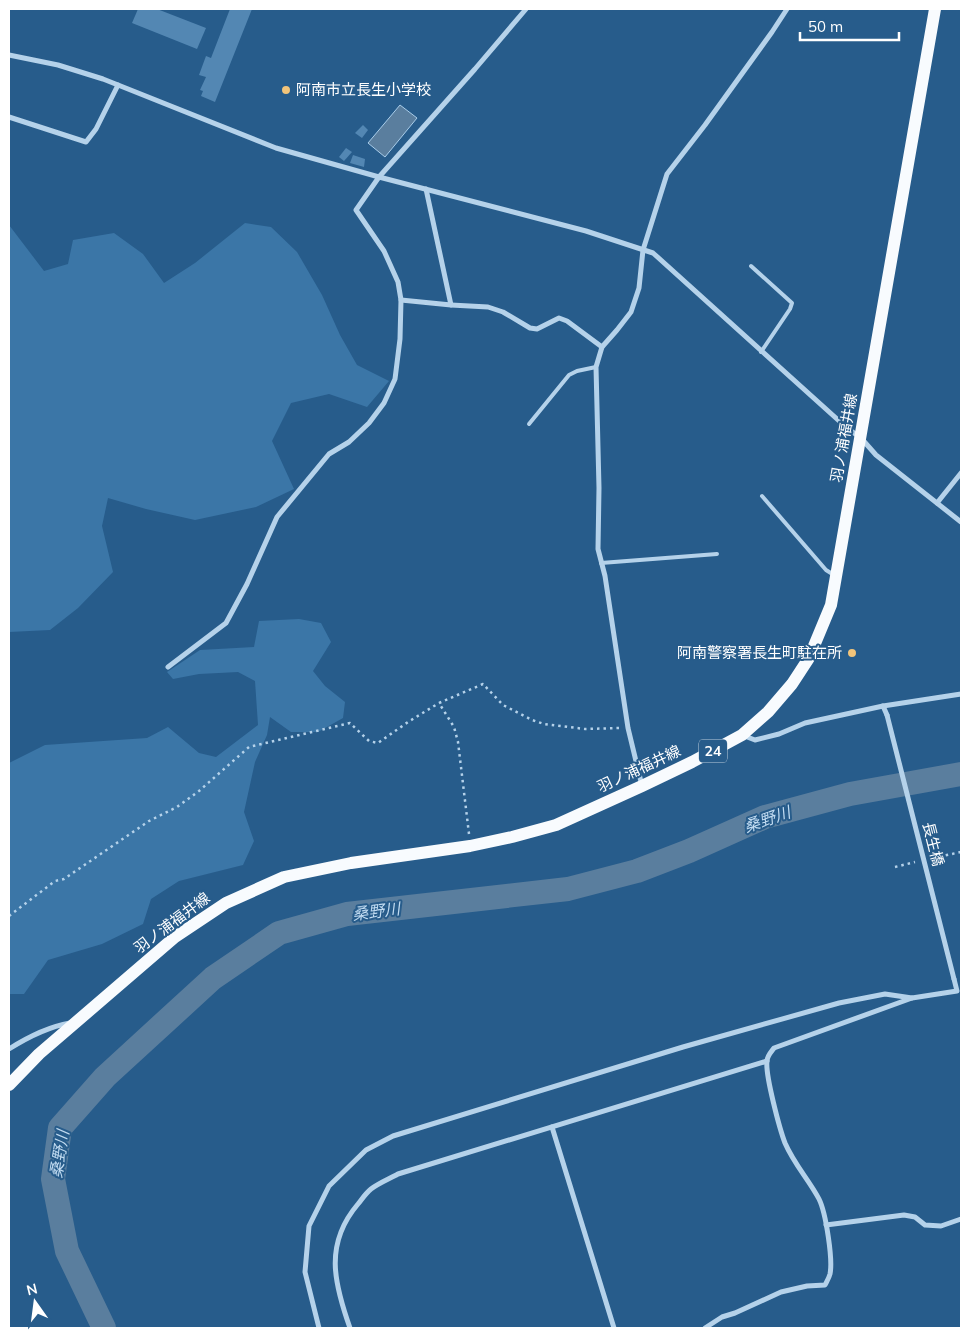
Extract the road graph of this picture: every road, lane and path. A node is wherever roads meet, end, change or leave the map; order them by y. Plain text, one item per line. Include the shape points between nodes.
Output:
1 (526, 9) edge
2 (787, 9) edge
3 (935, 9) edge
4 (9, 55) edge
5 (118, 85) junction
6 (9, 117) edge
7 (379, 177) junction
8 (426, 189) junction
9 (643, 250) junction
10 (751, 266) dead end
11 (402, 300) junction
12 (451, 305) junction
13 (602, 346) junction
14 (761, 352) junction
15 (596, 367) junction
16 (529, 424) dead end
17 (861, 438) junction
18 (961, 473) edge
19 (762, 496) dead end
20 (937, 503) junction
21 (961, 522) edge
22 (717, 554) dead end
23 (601, 563) junction
24 (836, 576) junction
25 (168, 667) dead end
26 (961, 694) edge
27 (438, 703) junction
28 (884, 706) junction
29 (628, 728) junction
30 (742, 735) junction
31 (642, 786) junction
32 (470, 846) junction
33 (9, 916) edge
34 (959, 991) edge
35 (912, 998) junction
36 (76, 1022) junction
37 (9, 1049) edge
38 (767, 1061) junction
39 (9, 1085) edge
40 (552, 1127) junction
41 (961, 1219) edge
42 (826, 1225) junction
43 (319, 1328) edge
44 (350, 1328) edge
45 (614, 1328) edge
46 (705, 1328) edge

1 - 7 street
2 - 9 street via 667,174
3 - 17 main road, 羽ノ浦福井線 / 24
4 - 5 street via 58,65
5 - 6 street via 86,142
5 - 7 street via 276,148
7 - 8 street
7 - 11 street via 356,210 390,262
8 - 9 street via 586,231
8 - 12 street
9 - 13 street via 639,288 631,312
9 - 14 street via 653,253
10 - 14 lane via 792,303
11 - 12 street
11 - 25 street via 395,379 384,402 369,423 349,442 329,454 277,517 226,623
12 - 13 street via 488,306 530,328 559,318
13 - 15 street
14 - 17 street
15 - 16 lane via 569,374
15 - 23 street via 598,549
17 - 20 street via 876,455
17 - 24 main road, 羽ノ浦福井線 / 24
18 - 20 street
19 - 24 lane via 826,570
20 - 21 street
22 - 23 lane
23 - 29 street
24 - 30 main road, 羽ノ浦福井線 / 24 via 831,605 809,658 768,712
26 - 28 street
27 - 29 path via 483,684 502,705 544,724 585,729
27 - 32 path via 454,727 458,742
27 - 33 path via 378,743 369,741 350,723 249,747 177,807 149,821 64,879 55,881
28 - 30 street via 805,723 755,740
28 - 34 street, 長生橋, bridge
29 - 31 street
30 - 31 main road, 羽ノ浦福井線 / 24
31 - 32 main road, 羽ノ浦福井線 / 24 via 556,824
32 - 36 main road, 羽ノ浦福井線 / 24 via 284,877 234,899 175,937
34 - 35 street
35 - 38 street via 774,1048
35 - 43 street via 885,994 830,1006 683,1047 393,1136 366,1150 329,1186 309,1226 305,1272
36 - 37 street via 54,1026
36 - 39 main road, 羽ノ浦福井線 / 24
38 - 40 street
38 - 42 street via 785,1143 820,1201
40 - 44 street via 398,1174 370,1190 352,1211 339,1234 334,1260 336,1283
40 - 45 street
41 - 42 street via 941,1226 925,1225 915,1217 904,1215
42 - 46 street via 831,1261 830,1276 825,1285 781,1292 722,1317

